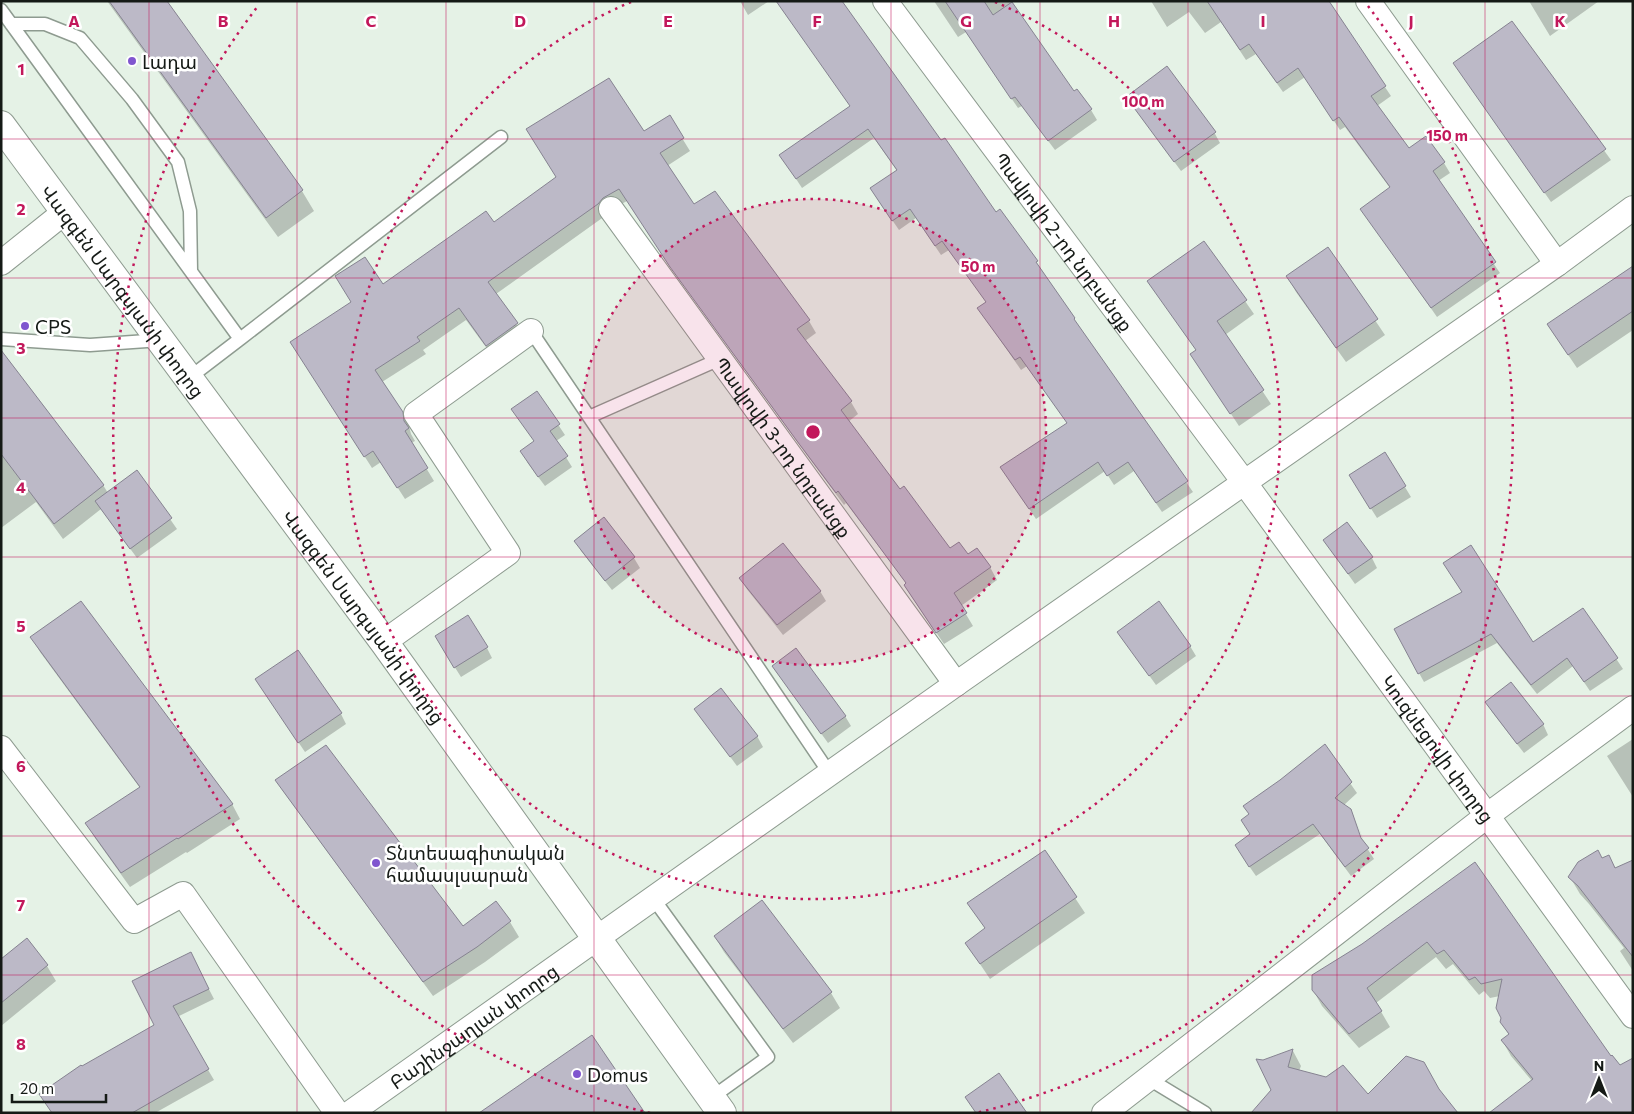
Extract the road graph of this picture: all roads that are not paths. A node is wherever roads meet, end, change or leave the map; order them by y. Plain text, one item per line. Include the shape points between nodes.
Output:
1 (885, 1) edge
2 (1368, 1) edge
3 (1, 10) edge
4 (11, 24) junction
5 (1, 125) edge
6 (501, 137) dead end
7 (611, 208) dead end
8 (1633, 208) edge
9 (66, 211) junction
10 (1, 263) edge
11 (1557, 264) junction
12 (191, 271) junction
13 (531, 331) joint
14 (1, 339) edge
15 (240, 339) junction
16 (161, 340) junction
17 (720, 359) junction
18 (189, 378) junction
19 (589, 417) junction
20 (1244, 482) junction
21 (384, 642) junction
22 (956, 684) junction
23 (1633, 708) edge
24 (1, 748) edge
25 (830, 774) junction
26 (1488, 814) junction
27 (653, 898) junction
28 (596, 939) junction
29 (1633, 1016) edge
30 (1148, 1079) junction
31 (716, 1105) edge
32 (337, 1113) edge
33 (350, 1113) edge
34 (1104, 1113) edge
35 (1205, 1113) edge

1 - 20 street, Պավլովի 2-րդ նրբանցք
2 - 11 street
3 - 4 lane
4 - 12 lane
4 - 12 lane via 45,24 80,38 132,99 178,162 190,211
5 - 9 highway, Վազգեն Սարգսյանի փողոց
6 - 15 lane
7 - 17 street, Պավլովի 3-րդ նրբանցք
8 - 11 street, Բաշինջաղյան փողոց
9 - 10 street
9 - 16 highway, Վազգեն Սարգսյանի փողոց
11 - 20 street, Բաշինջաղյան փողոց
12 - 15 lane
13 - 19 lane
13 - 21 street via 416,414 508,553
14 - 16 lane via 90,345
15 - 18 lane
16 - 18 highway, Վազգեն Սարգսյանի փողոց
17 - 19 lane
17 - 22 street, Պավլովի 3-րդ նրբանցք
18 - 21 highway, Վազգեն Սարգսյանի փողոց
19 - 25 lane
20 - 22 street, Բաշինջաղյան փողոց
20 - 26 street, Կուզնեցովի փողոց
21 - 28 highway, Վազգեն Սարգսյանի փողոց
22 - 25 street, Բաշինջաղյան փողոց
23 - 26 street
24 - 32 street via 134,921 183,894
25 - 27 street, Բաշինջաղյան փողոց
26 - 29 street, Կուզնեցովի փողոց
26 - 30 street
27 - 28 street, Բաշինջաղյան փողոց
27 - 31 lane via 768,1057
28 - 31 highway, Վազգեն Սարգսյանի փողոց
28 - 33 street, Բաշինջաղյան փողոց
30 - 34 street
30 - 35 lane

